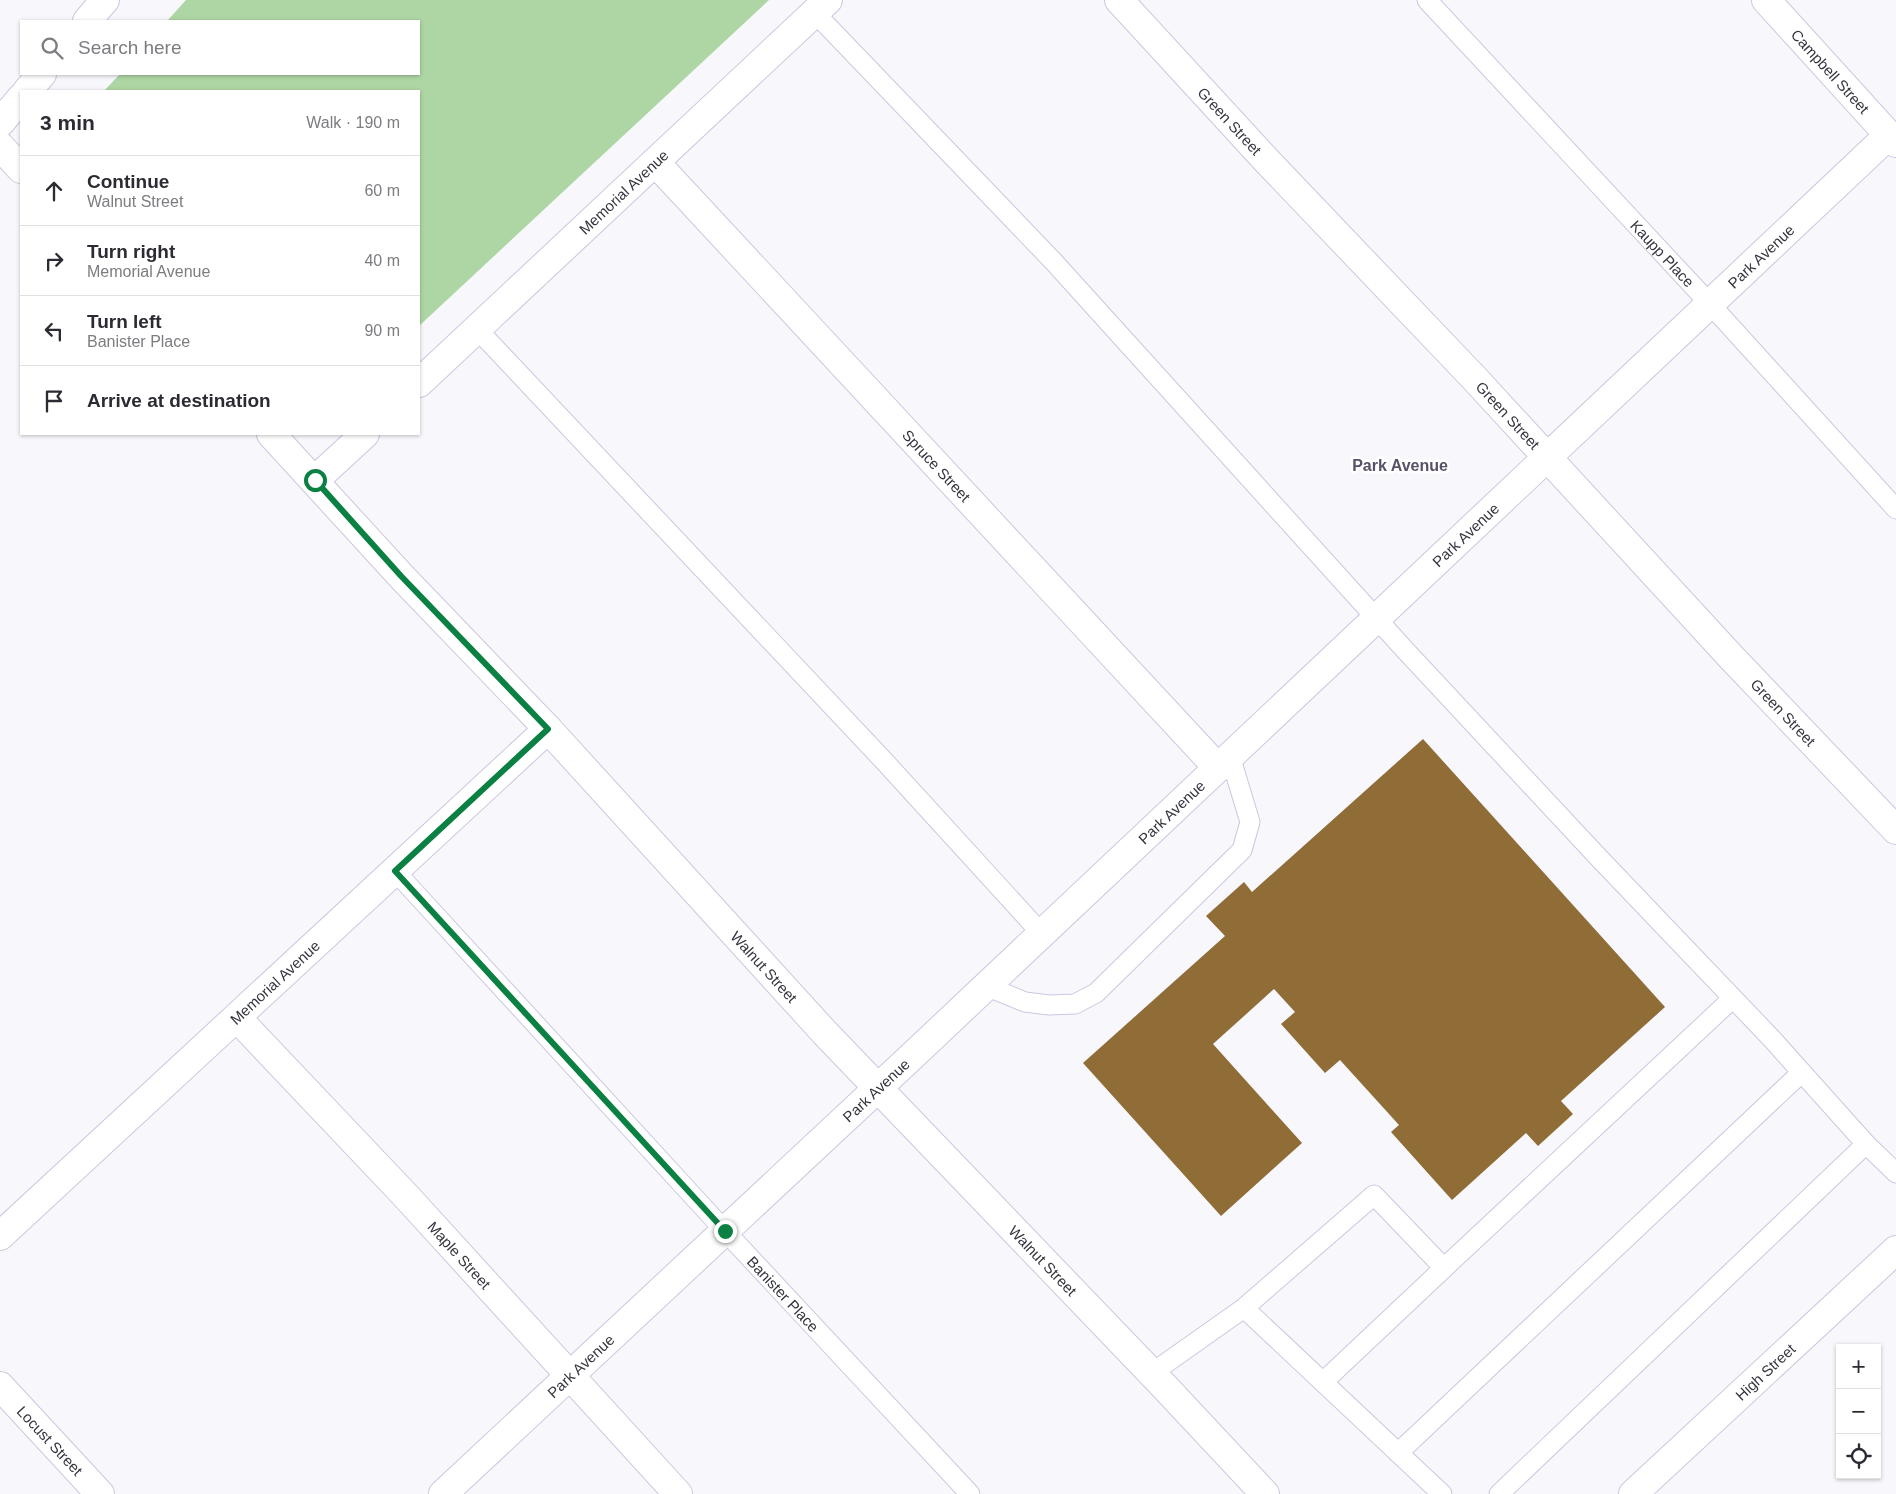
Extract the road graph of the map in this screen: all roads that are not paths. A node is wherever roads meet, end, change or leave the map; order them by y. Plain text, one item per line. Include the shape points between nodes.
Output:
1 (105, 0) edge
2 (1119, 0) edge
3 (1427, 0) edge
4 (1766, 0) edge
5 (822, 6) edge
6 (88, 20) edge
7 (41, 75) edge
8 (28, 90) edge
9 (20, 99) edge
10 (0, 123) edge
11 (1894, 136) edge
12 (0, 146) edge
13 (655, 162) junction
14 (20, 168) edge
15 (1710, 304) junction
16 (477, 329) junction
17 (420, 382) edge
18 (272, 435) edge
19 (364, 435) edge
20 (1547, 457) junction
21 (315, 480) junction
22 (1896, 509) edge
23 (1376, 618) junction
24 (548, 729) junction
25 (1224, 762) junction
26 (1896, 830) edge
27 (395, 871) junction
28 (1042, 934) junction
29 (986, 986) junction
30 (1732, 999) junction
31 (237, 1018) junction
32 (1801, 1073) junction
33 (878, 1088) junction
34 (1866, 1144) junction
35 (1896, 1173) edge
36 (725, 1231) junction
37 (0, 1236) edge
38 (1896, 1250) edge
39 (1444, 1268) junction
40 (1244, 1308) junction
41 (1152, 1373) junction
42 (569, 1376) junction
43 (1323, 1382) junction
44 (0, 1386) edge
45 (1398, 1453) junction
46 (100, 1494) edge
47 (443, 1494) edge
48 (678, 1494) edge
49 (970, 1494) edge
50 (1265, 1494) edge
51 (1442, 1494) edge
52 (1499, 1494) edge
53 (1633, 1494) edge

1 - 6 street
2 - 20 street, Green Street via 1266,161
3 - 15 lane, Kaupp Place
4 - 11 street, Campbell Street
5 - 13 street, Memorial Avenue
5 - 23 lane
7 - 8 street
9 - 10 street
11 - 15 street, Park Avenue
12 - 14 street
13 - 16 street, Memorial Avenue
13 - 25 street, Spruce Street
15 - 20 street, Park Avenue
15 - 22 lane, Kaupp Place
16 - 17 street, Memorial Avenue
16 - 28 lane via 885,762
18 - 21 street, Walnut Street
19 - 21 street
20 - 23 street, Park Avenue
20 - 26 street, Green Street
21 - 24 street, Walnut Street via 401,576
23 - 25 street, Park Avenue
23 - 30 lane
24 - 27 street, Memorial Avenue
24 - 33 street, Walnut Street
25 - 28 street, Park Avenue
25 - 29 lane via 1250,822 1242,850 1096,993 1076,1004 1049,1005 1025,1002
27 - 31 street, Memorial Avenue
27 - 36 lane, Banister Place
28 - 29 street, Park Avenue
29 - 33 street, Park Avenue
30 - 32 lane
30 - 39 lane
31 - 37 street, Memorial Avenue
31 - 42 street, Maple Street via 405,1195
32 - 34 lane
32 - 45 lane
33 - 36 street, Park Avenue
33 - 41 street, Walnut Street
34 - 35 lane
34 - 52 lane
36 - 42 street, Park Avenue
36 - 49 lane, Banister Place
38 - 53 street, High Street
39 - 40 lane via 1374,1195
39 - 43 lane
40 - 41 lane
40 - 43 lane
41 - 50 street, Walnut Street
42 - 47 street, Park Avenue
42 - 48 street, Maple Street
43 - 45 lane
44 - 46 street, Locust Street
45 - 51 lane

